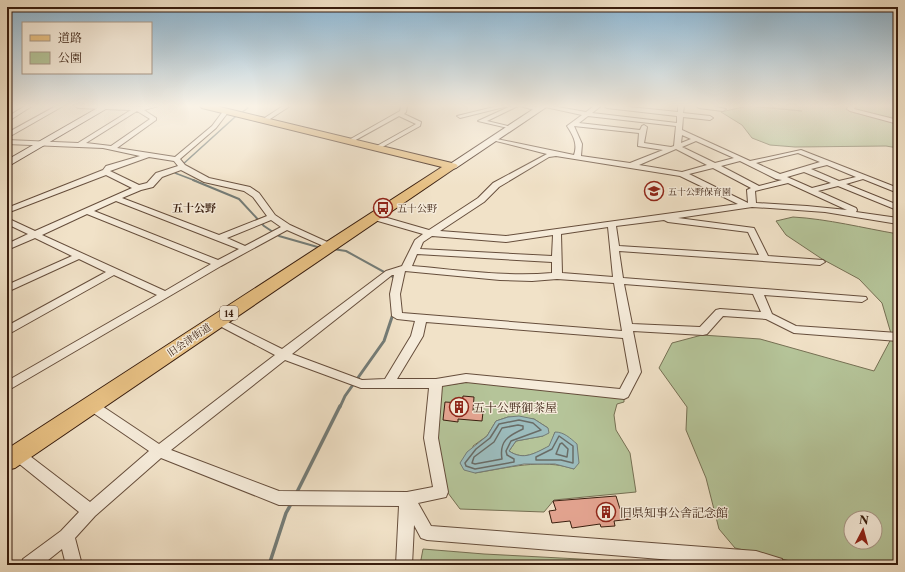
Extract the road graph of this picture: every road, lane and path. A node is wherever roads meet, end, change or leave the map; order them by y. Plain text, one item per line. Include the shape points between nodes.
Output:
1 (642, 132) edge
2 (59, 133) edge
3 (100, 133) edge
4 (133, 133) edge
5 (207, 133) edge
6 (317, 133) edge
7 (365, 133) edge
8 (404, 133) edge
9 (503, 133) edge
10 (575, 133) edge
11 (678, 133) edge
12 (686, 133) edge
13 (494, 139) junction
14 (696, 139) junction
15 (350, 141) junction
16 (7, 142) edge
17 (41, 143) junction
18 (79, 145) junction
19 (112, 148) junction
20 (377, 148) junction
21 (674, 148) junction
22 (557, 154) junction
23 (148, 156) junction
24 (577, 156) junction
25 (176, 159) junction
26 (740, 159) junction
27 (828, 162) junction
28 (749, 163) junction
29 (7, 164) edge
30 (632, 165) junction
31 (182, 166) junction
32 (452, 166) junction
33 (713, 166) junction
34 (804, 169) junction
35 (106, 172) junction
36 (682, 174) junction
37 (779, 177) junction
38 (863, 177) junction
39 (789, 181) junction
40 (838, 184) junction
41 (138, 188) junction
42 (758, 188) junction
43 (811, 191) junction
44 (898, 191) edge
45 (116, 198) junction
46 (750, 206) junction
47 (898, 206) edge
48 (7, 212) edge
49 (87, 212) junction
50 (863, 216) junction
51 (272, 217) junction
52 (374, 217) junction
53 (663, 217) junction
54 (897, 220) edge
55 (7, 221) edge
56 (612, 225) junction
57 (287, 227) junction
58 (557, 232) junction
59 (431, 233) junction
60 (34, 235) junction
61 (219, 238) junction
62 (331, 246) junction
63 (7, 247) edge
64 (614, 248) junction
65 (246, 249) junction
66 (413, 251) junction
67 (79, 256) junction
68 (766, 258) junction
69 (557, 259) junction
70 (820, 262) dead end
71 (218, 264) junction
72 (403, 269) junction
73 (114, 271) junction
74 (557, 276) junction
75 (618, 280) junction
76 (7, 289) edge
77 (757, 291) junction
78 (166, 294) junction
79 (862, 299) dead end
80 (768, 316) junction
81 (421, 318) junction
82 (218, 321) junction
83 (7, 331) edge
84 (627, 331) junction
85 (898, 337) edge
86 (284, 355) junction
87 (436, 383) junction
88 (388, 384) junction
89 (7, 387) edge
90 (91, 405) junction
91 (159, 451) junction
92 (12, 458) edge
93 (407, 499) junction
94 (90, 511) junction
95 (67, 536) junction
96 (29, 565) edge
97 (74, 565) edge
98 (404, 565) edge
99 (776, 565) edge

1 - 21 street via 640,145
2 - 17 main road
3 - 18 street
4 - 19 street
5 - 25 street
6 - 15 main road
7 - 15 street
8 - 20 street
9 - 13 main road
10 - 24 street via 580,150
11 - 21 street
12 - 14 street
13 - 22 street
13 - 32 main road
14 - 21 street
14 - 26 street
15 - 20 main road
16 - 17 street
17 - 18 street
17 - 29 main road
18 - 19 street
19 - 23 street
20 - 32 main road
21 - 30 street
21 - 33 street
22 - 24 street
22 - 59 street via 546,156 496,185 481,200
23 - 25 street
23 - 35 street via 109,168
24 - 30 street
25 - 31 street
26 - 28 street
26 - 33 street
27 - 28 street via 800,151
27 - 34 street
27 - 38 street
28 - 37 street
30 - 36 street
31 - 41 street via 159,176 150,185
31 - 51 street via 207,180 247,189 256,195
32 - 52 main road, 旧会津街道 / 14
33 - 36 street
33 - 42 street
34 - 37 street
34 - 40 street
35 - 41 street
35 - 48 street
36 - 46 street
37 - 39 street
38 - 40 street
38 - 44 street
39 - 42 street
39 - 43 street
40 - 43 street
40 - 47 street
41 - 45 street
42 - 46 street via 751,190
43 - 50 street
45 - 49 street
45 - 61 street
46 - 50 street via 816,209
46 - 53 street
47 - 54 street
49 - 60 street
49 - 71 street
50 - 54 street
51 - 57 street
51 - 61 street
52 - 59 street
52 - 62 main road, 旧会津街道 / 14
53 - 56 street
53 - 68 street via 674,221 751,230
55 - 60 street
56 - 58 street
56 - 64 street
57 - 62 street
57 - 65 street
58 - 59 street via 506,239
58 - 69 street
59 - 66 street via 418,240
60 - 63 street
60 - 67 street
61 - 65 street
62 - 82 main road, 旧会津街道 / 14
64 - 68 street
64 - 75 street
65 - 71 street
66 - 69 street
66 - 72 street
67 - 73 street
67 - 76 street
68 - 70 street
69 - 74 street
71 - 78 street
72 - 74 street via 500,277
72 - 81 street via 395,294 397,316
72 - 86 street via 389,272
73 - 78 street
73 - 83 street
74 - 75 street
75 - 77 street
75 - 84 street
77 - 79 street
77 - 80 street
78 - 89 street
80 - 84 street via 720,312 703,331
80 - 85 street via 794,329
81 - 84 street
81 - 88 street via 417,336
82 - 86 street
82 - 90 main road, 旧会津街道 / 14
84 - 87 street via 635,372 624,394 466,378
86 - 88 street via 361,384
86 - 91 street
87 - 88 street
87 - 93 street via 431,438 441,492
90 - 91 street
90 - 92 main road, 旧会津街道 / 14
91 - 93 street via 279,498
91 - 94 street
92 - 94 street
93 - 98 street
93 - 99 street via 427,533 756,559
94 - 95 street
95 - 96 street
95 - 97 street

